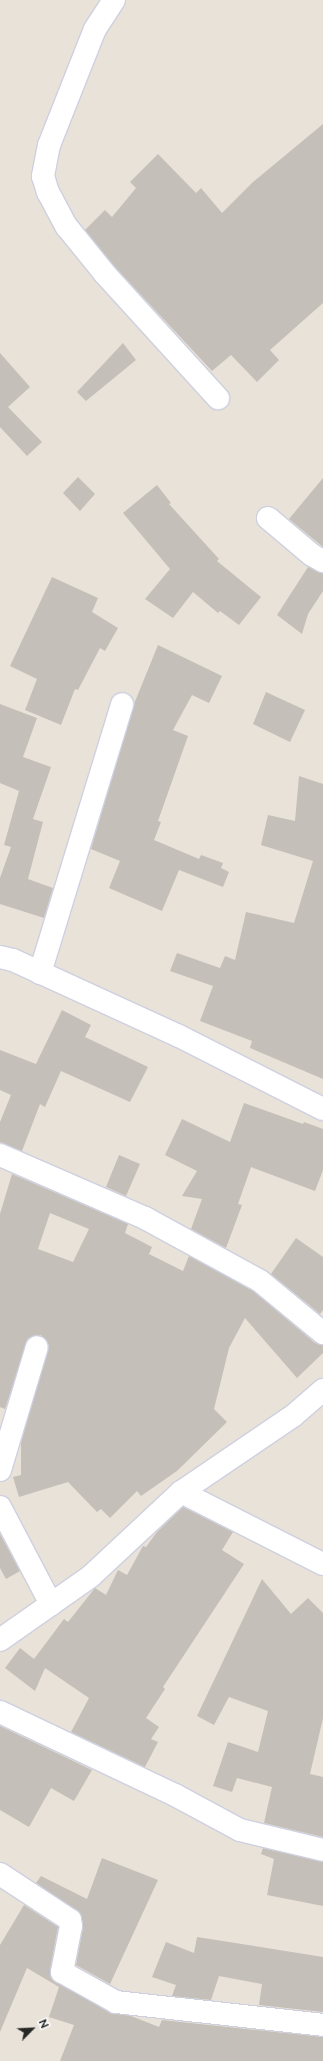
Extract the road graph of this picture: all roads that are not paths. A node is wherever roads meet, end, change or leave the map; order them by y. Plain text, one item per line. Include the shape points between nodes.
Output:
1 (114, 0) edge
2 (218, 398) dead end
3 (268, 518) dead end
4 (323, 561) edge
5 (122, 704) dead end
6 (0, 957) edge
7 (40, 973) junction
8 (323, 1109) edge
9 (2, 1161) edge
10 (323, 1333) edge
11 (37, 1347) dead end
12 (323, 1390) edge
13 (0, 1470) edge
14 (181, 1492) junction
15 (0, 1507) edge
16 (323, 1564) edge
17 (51, 1604) junction
18 (0, 1640) edge
19 (0, 1712) edge
20 (323, 1850) edge
21 (0, 1874) edge
22 (323, 2025) edge

1 - 2 street via 95,28 49,145 43,176 48,192 67,227 105,274
3 - 4 street via 312,555
5 - 7 street
6 - 7 street
7 - 8 street via 179,1036
9 - 10 street via 145,1218 260,1281
11 - 13 street
12 - 14 street via 292,1416
14 - 16 street
14 - 17 street via 91,1576
15 - 17 street
17 - 18 street
19 - 20 street via 175,1795 240,1830
21 - 22 street via 70,1920 62,1972 116,2002

